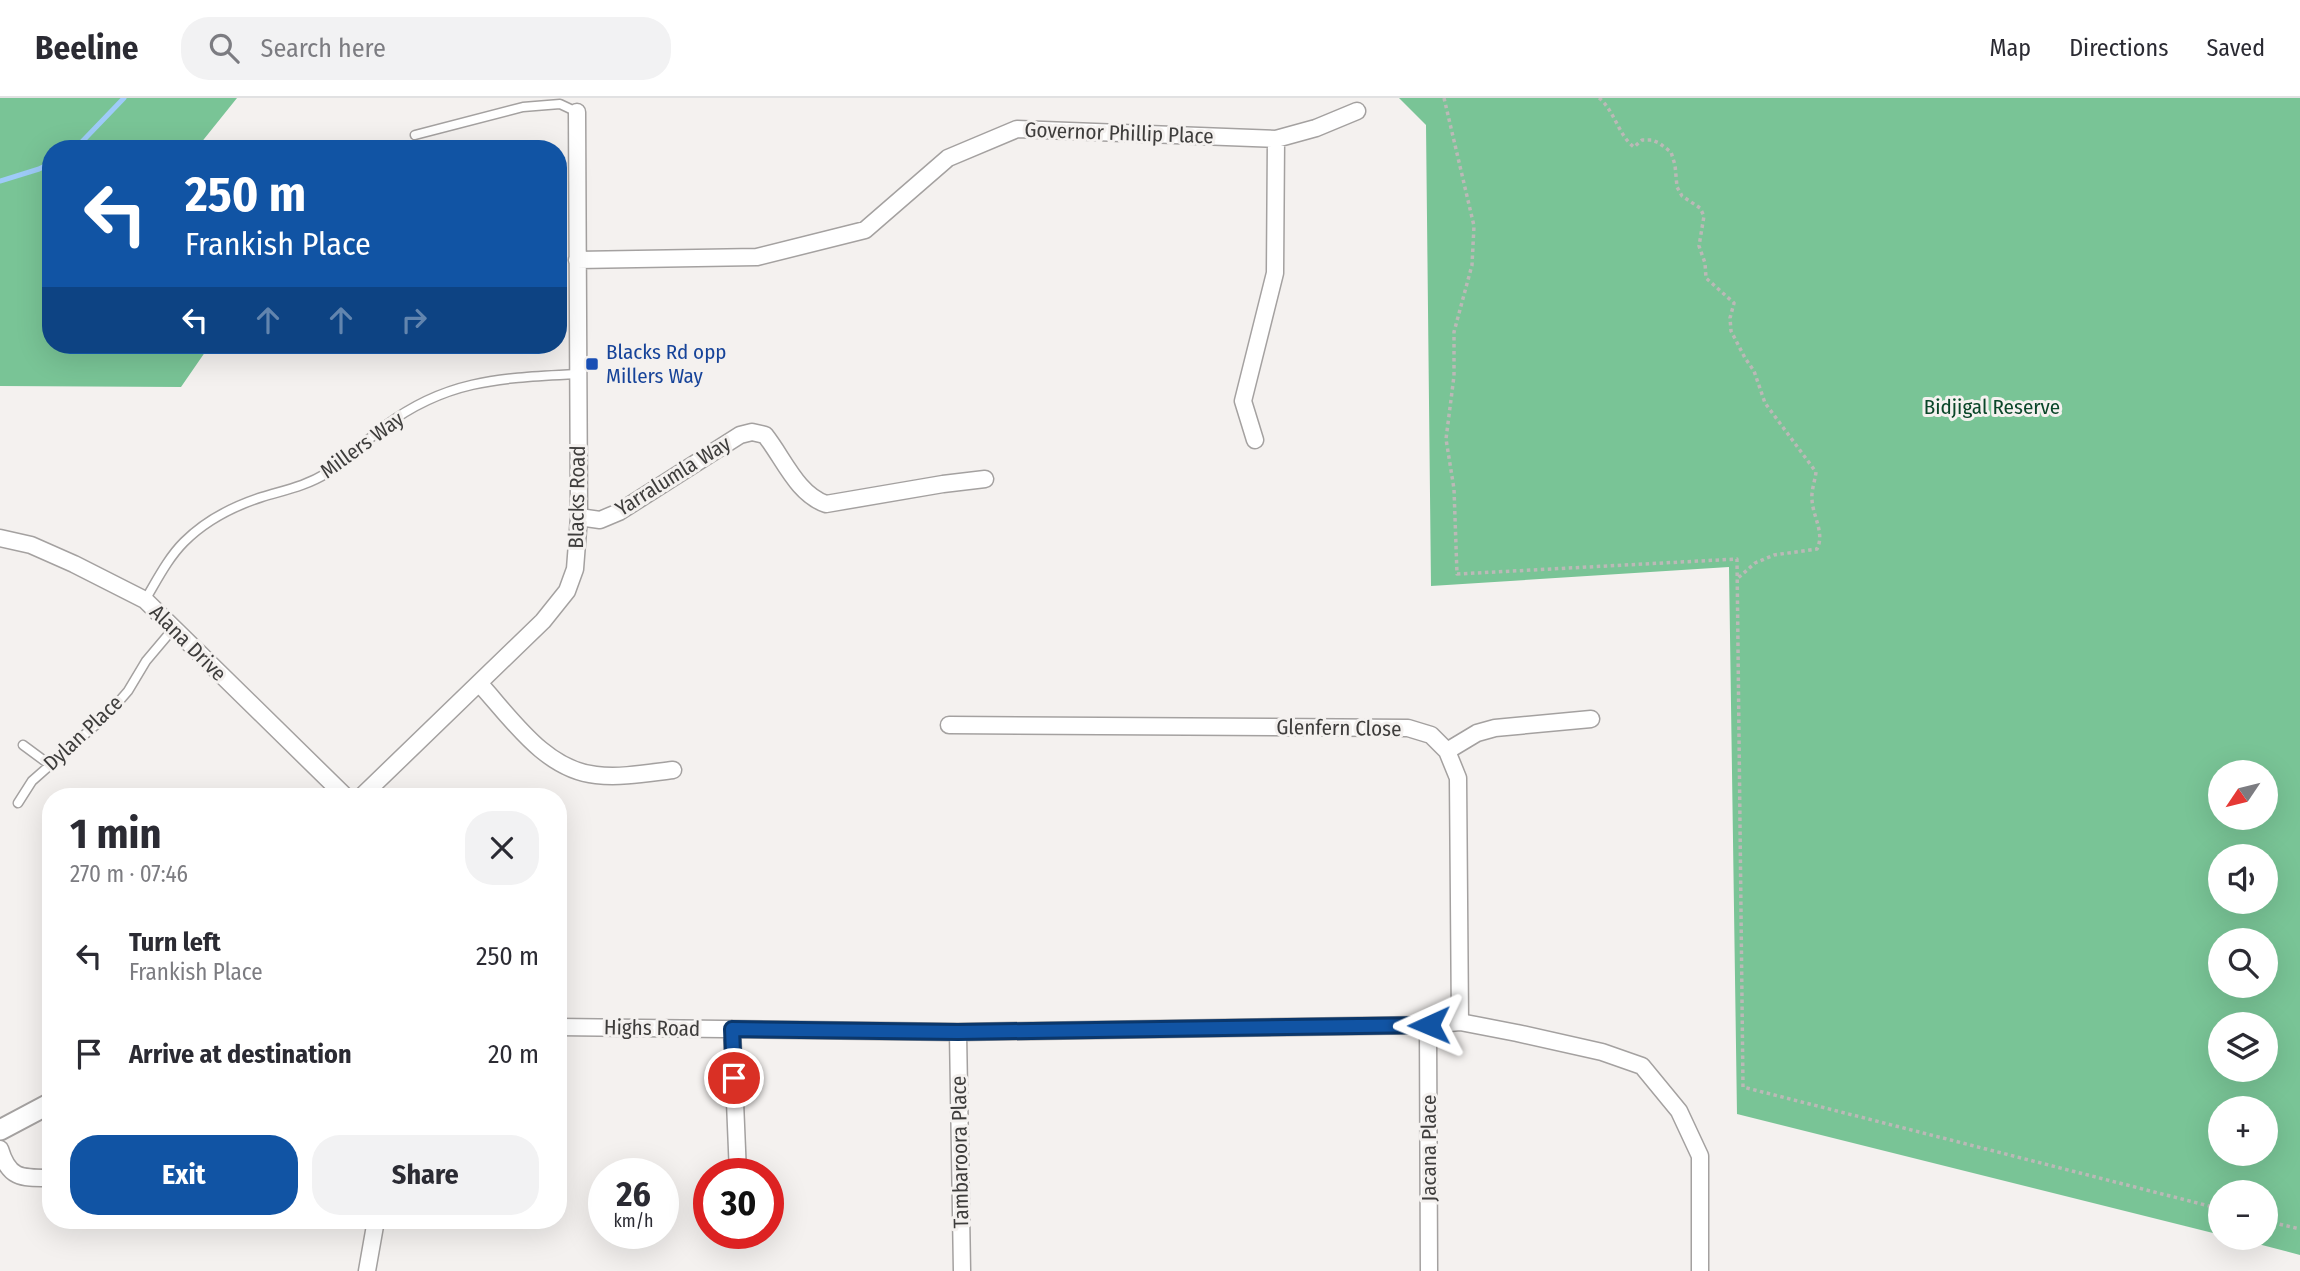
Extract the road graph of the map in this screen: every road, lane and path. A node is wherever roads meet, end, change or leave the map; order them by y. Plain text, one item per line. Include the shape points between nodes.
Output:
1 (1444, 98) edge
2 (1599, 98) edge
3 (1357, 111) dead end
4 (577, 112) joint
5 (415, 135) dead end
6 (1276, 139) junction
7 (577, 260) junction
8 (577, 374) junction
9 (1255, 440) dead end
10 (985, 479) dead end
11 (579, 517) junction
12 (0, 538) edge
13 (1737, 579) junction
14 (145, 600) junction
15 (173, 629) junction
16 (478, 683) junction
17 (1591, 719) dead end
18 (949, 725) dead end
19 (23, 745) dead end
20 (1447, 751) junction
21 (50, 765) junction
22 (673, 770) dead end
23 (337, 788) edge
24 (370, 788) edge
25 (18, 803) dead end
26 (1460, 1023) junction
27 (1429, 1025) junction
28 (567, 1027) edge
29 (732, 1029) junction
30 (958, 1032) junction
31 (42, 1108) edge
32 (0, 1130) edge
33 (0, 1149) edge
34 (737, 1158) edge
35 (42, 1177) edge
36 (2208, 1206) edge
37 (2278, 1224) edge
38 (374, 1229) edge
39 (2300, 1229) edge
40 (367, 1271) edge
41 (962, 1271) edge
42 (1429, 1271) edge
43 (1699, 1271) edge

1 - 13 path via 1474,226 1472,265 1454,332 1446,439 1454,489 1457,574 1737,559
2 - 13 path via 1634,147 1642,140 1652,140 1671,152 1677,187 1704,216 1699,246 1706,278 1734,303 1731,331 1754,371 1765,403 1816,472 1811,496 1821,534 1816,549 1774,555 1755,563
3 - 6 street, Governor Phillip Place
4 - 5 lane via 560,104 523,107
4 - 7 street, Blacks Road
6 - 7 street, Governor Phillip Place via 1017,129 948,158 865,230 757,257
6 - 9 street via 1275,273 1243,401
7 - 8 street, Blacks Road
8 - 11 street, Blacks Road
8 - 14 lane, Millers Way via 508,377 468,384 426,400 386,425 328,473 296,489 227,511 185,541
10 - 11 street, Yarralumla Way via 826,504 804,491 765,435 752,432 740,435 620,512 600,520
11 - 16 street, Blacks Road via 575,569 567,590 543,621
12 - 14 street, Alana Drive via 31,545
13 - 36 path via 1743,1087
14 - 15 street, Alana Drive
15 - 21 lane, Dylan Place via 108,714
15 - 23 street, Alana Drive
16 - 22 street via 555,761 574,771 597,776
16 - 24 street, Blacks Road
17 - 20 street via 1495,728
18 - 20 street, Glenfern Close via 1408,728 1431,735
19 - 21 lane
20 - 26 street via 1458,778
21 - 25 lane, Dylan Place
26 - 27 street, Highs Road
26 - 43 street, Highs Road via 1602,1052 1642,1066 1679,1111 1700,1156
27 - 30 street, Highs Road
27 - 42 street, Jacana Place
28 - 29 street, Highs Road
29 - 30 street, Highs Road
29 - 34 street
30 - 41 street, Tambaroora Place
31 - 32 street
33 - 35 street via 10,1171
37 - 39 path
38 - 40 street

